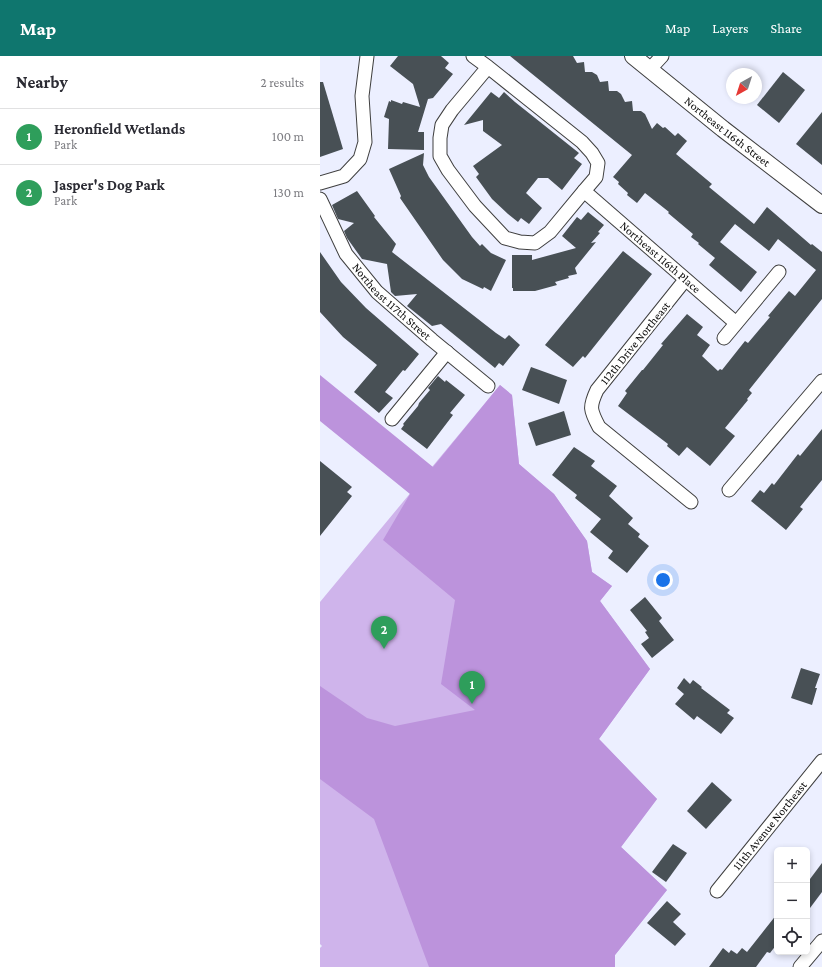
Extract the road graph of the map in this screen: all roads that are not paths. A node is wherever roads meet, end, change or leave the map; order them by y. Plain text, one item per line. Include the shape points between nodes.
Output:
1 (367, 56) edge
2 (473, 56) edge
3 (633, 56) edge
4 (662, 56) edge
5 (488, 67) junction
6 (650, 69) junction
7 (320, 183) edge
8 (584, 192) junction
9 (320, 199) edge
10 (822, 206) edge
11 (779, 272) dead end
12 (685, 280) junction
13 (736, 323) junction
14 (724, 338) dead end
15 (447, 352) junction
16 (822, 380) edge
17 (488, 386) dead end
18 (392, 419) dead end
19 (729, 490) dead end
20 (691, 502) dead end
21 (822, 761) edge
22 (717, 891) dead end
23 (822, 941) edge
24 (800, 967) edge

1 - 7 street via 362,96 365,142 360,160 344,176
2 - 5 street
3 - 6 street, Northeast 116th Street
4 - 6 street
5 - 8 street via 582,142 592,153 598,163 596,177
5 - 8 street via 452,110 442,125 440,138 440,156 475,206 504,238 535,243 550,232
6 - 10 street, Northeast 116th Street
8 - 12 street, Northeast 116th Place
9 - 15 street, Northeast 117th Street via 346,254 377,292
11 - 13 street
12 - 13 street, Northeast 116th Place
12 - 20 street, 112th Drive Northeast via 597,390 591,409 599,427
13 - 14 street
15 - 17 street, Northeast 117th Street
15 - 18 street
16 - 19 street
21 - 22 street, 111th Avenue Northeast
23 - 24 street

